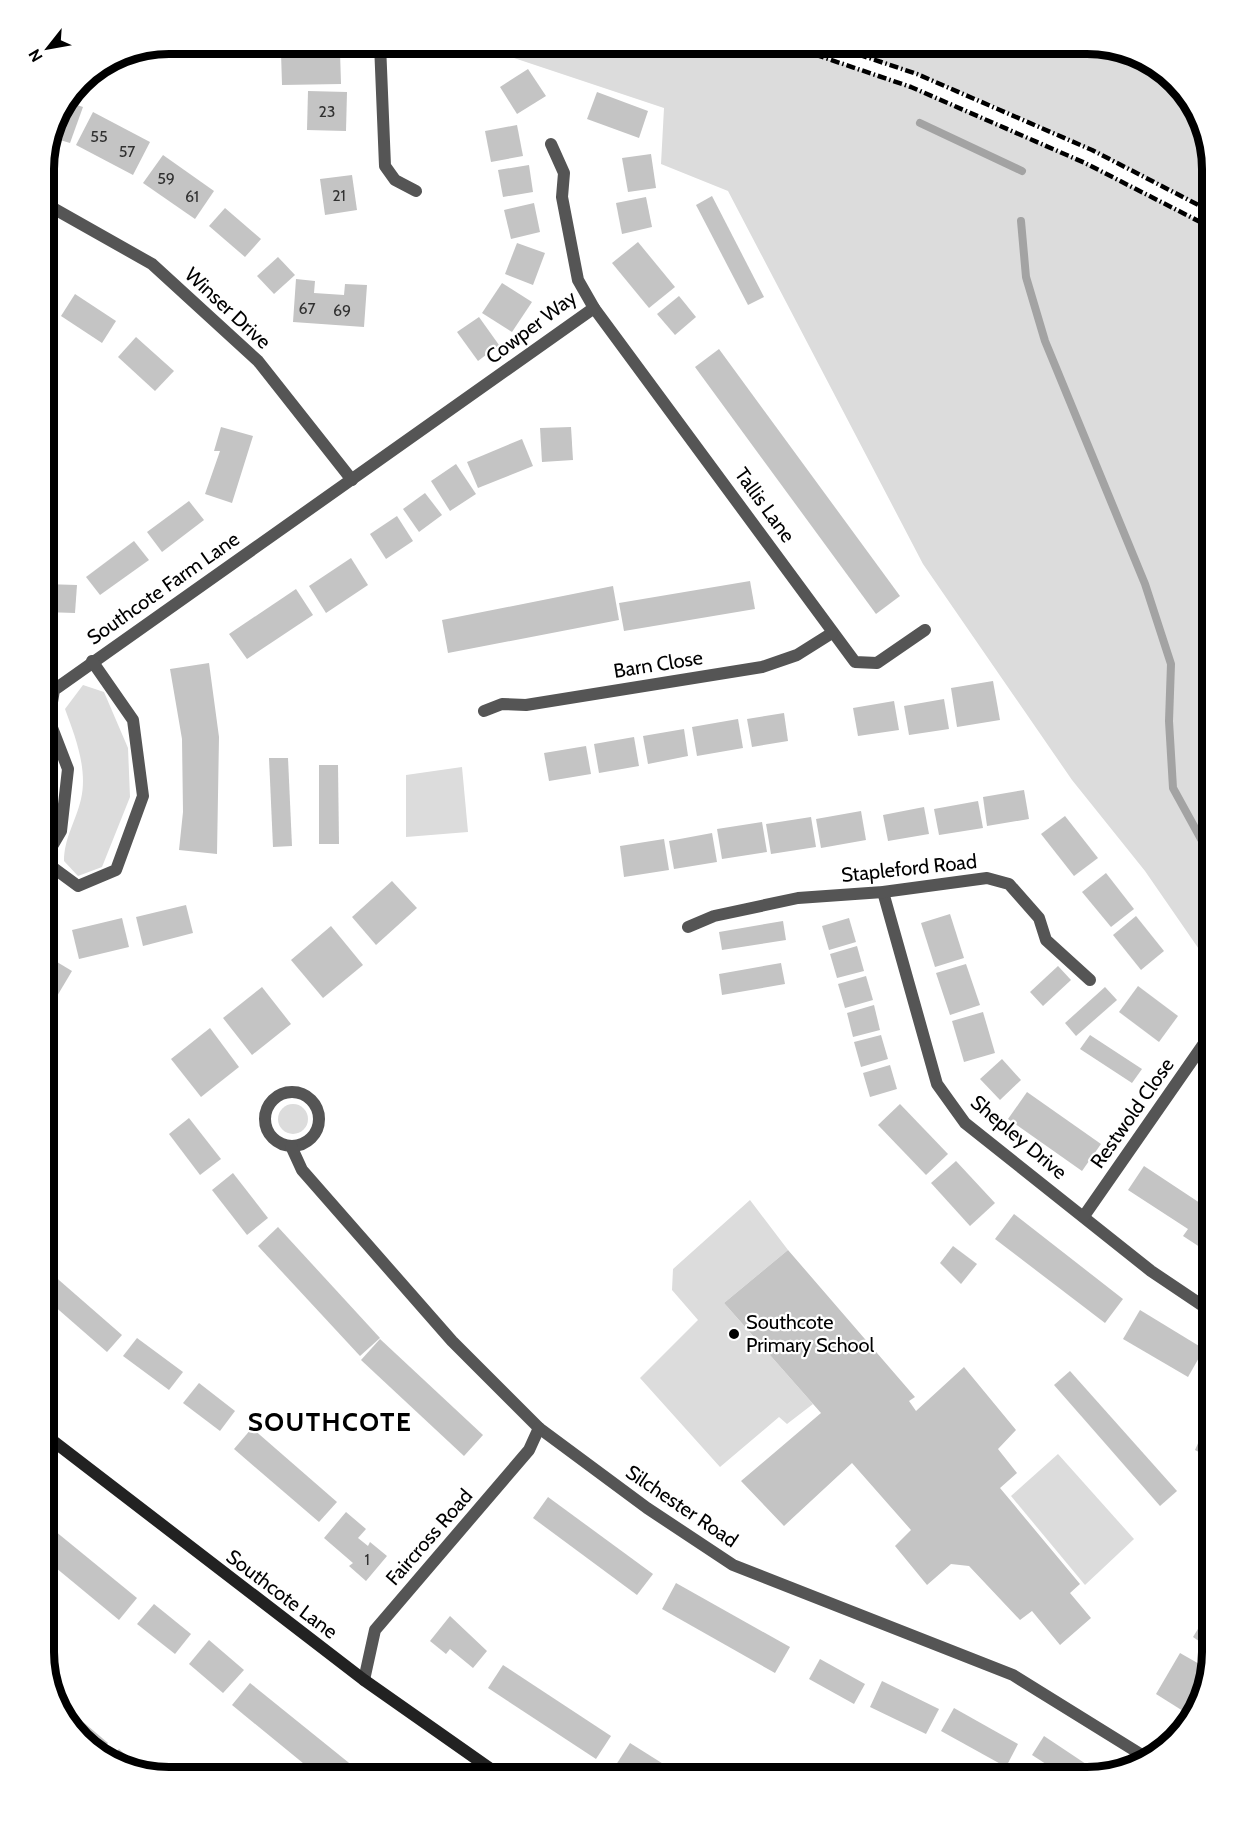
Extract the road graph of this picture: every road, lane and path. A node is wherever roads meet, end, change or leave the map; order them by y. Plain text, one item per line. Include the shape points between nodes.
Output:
1 (380, 54) edge
2 (551, 144) dead end
3 (416, 191) dead end
4 (54, 209) edge
5 (594, 308) junction
6 (442, 416) joint
7 (352, 480) junction
8 (925, 630) dead end
9 (832, 633) junction
10 (92, 661) junction
11 (54, 690) edge
12 (484, 711) dead end
13 (54, 735) edge
14 (54, 843) edge
15 (54, 868) edge
16 (883, 892) junction
17 (688, 927) dead end
18 (1090, 980) dead end
19 (1202, 1046) edge
20 (291, 1146) junction
21 (1084, 1216) junction
22 (1202, 1305) edge
23 (539, 1428) junction
24 (54, 1442) edge
25 (364, 1680) junction
26 (1140, 1754) edge
27 (488, 1767) edge

1 - 3 street via 385,166 395,180
2 - 5 street, Cowper Way via 564,173 562,197 579,280
4 - 7 street, Winser Drive via 152,264 258,361
5 - 6 street, Cowper Way
5 - 9 street, Tallis Lane
6 - 7 street, Southcote Farm Lane
7 - 10 street, Southcote Farm Lane
8 - 9 street, Tallis Lane via 877,663 855,662
9 - 12 street, Barn Close via 797,655 762,667 526,705 502,704
10 - 11 street, Southcote Farm Lane
10 - 15 street via 133,720 143,796 116,870 78,886
13 - 14 street, Southcote Farm Lane via 68,769 61,831
16 - 17 street, Stapleford Road via 798,898 714,916
16 - 18 street, Stapleford Road via 987,878 1009,884 1039,918 1046,940
16 - 21 street, Shepley Drive via 937,1084 965,1123
19 - 21 street, Restwold Close
20 - 20 street, Silchester Road via 274,1140 265,1117 272,1101 287,1092 296,1092 312,1101 319,1123 308,1141
20 - 23 street, Silchester Road via 302,1170 452,1341
21 - 22 street, Shepley Drive via 1151,1271
23 - 25 street, Faircross Road via 529,1450 375,1630
23 - 26 street, Silchester Road via 647,1508 733,1565 1013,1675
24 - 25 street, Southcote Lane
25 - 27 street, Southcote Lane

